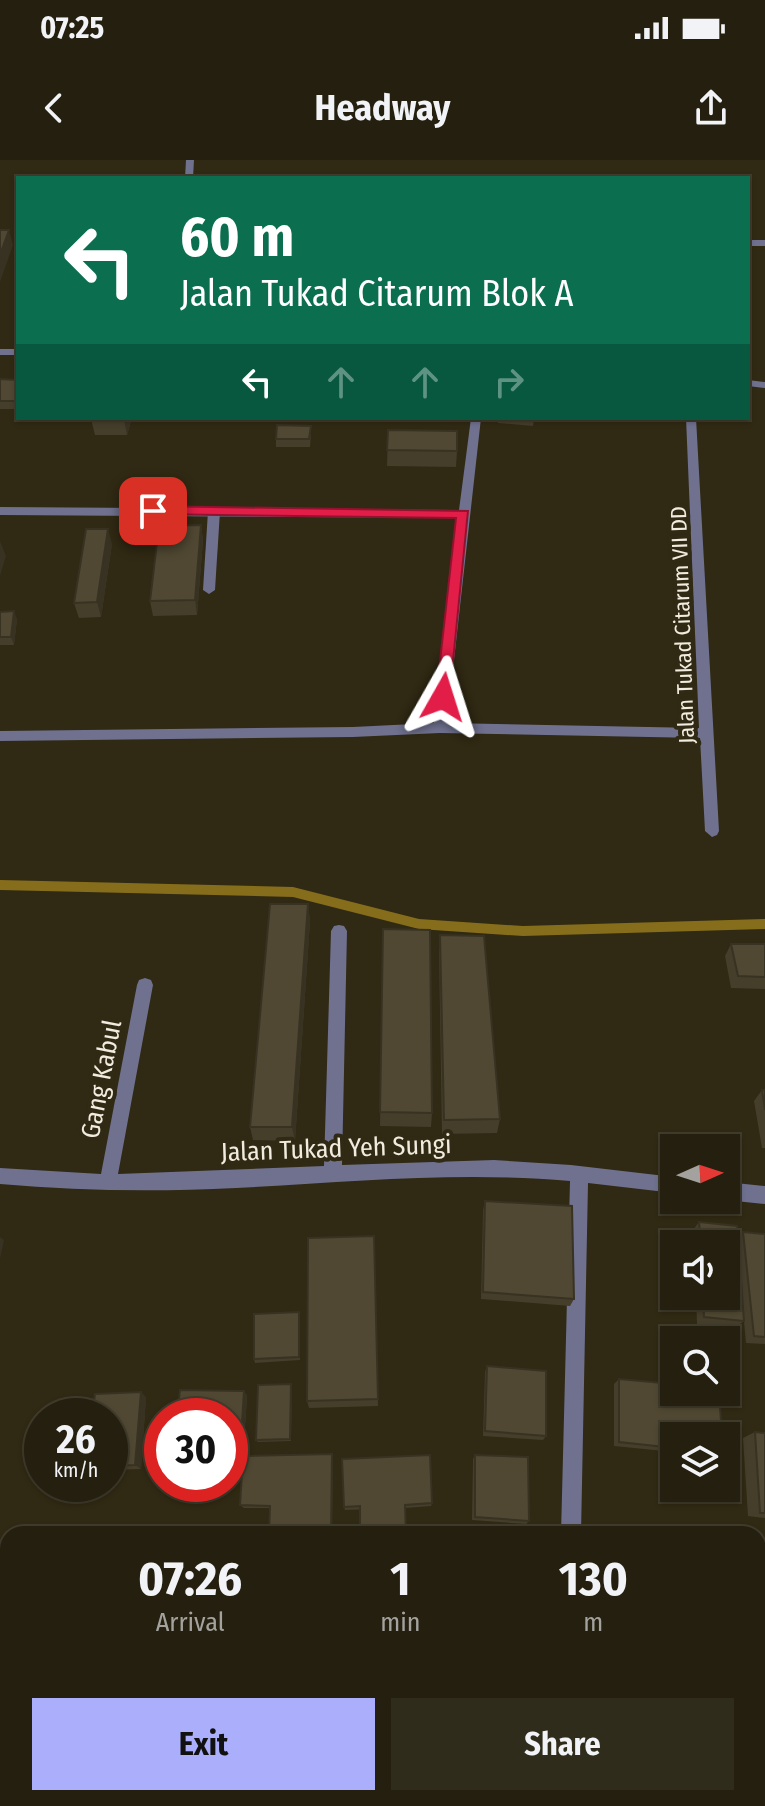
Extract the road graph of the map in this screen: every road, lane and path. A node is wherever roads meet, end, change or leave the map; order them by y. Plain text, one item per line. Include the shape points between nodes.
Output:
1 (476, 420) edge
2 (691, 420) edge
3 (0, 511) edge
4 (214, 511) junction
5 (463, 514) junction
6 (209, 590) dead end
7 (440, 728) junction
8 (705, 733) junction
9 (0, 736) edge
10 (712, 831) dead end
11 (339, 931) dead end
12 (145, 985) dead end
13 (333, 1174) junction
14 (579, 1174) junction
15 (0, 1176) edge
16 (108, 1183) junction
17 (660, 1183) edge
18 (740, 1192) edge
19 (765, 1195) edge
20 (571, 1526) edge

1 - 5 street
2 - 8 street, Jalan Tukad Citarum VII DD
3 - 4 street
4 - 5 street
4 - 6 street
5 - 7 street
7 - 8 street
7 - 9 street
8 - 10 street, Jalan Tukad Citarum VII DD
11 - 13 street
12 - 16 street, Gang Kabul
13 - 14 street, Jalan Tukad Yeh Sungi via 471,1168
13 - 16 street, Jalan Tukad Yeh Sungi
14 - 17 street, Jalan Tukad Yeh Sungi
14 - 20 street
15 - 16 street, Jalan Tukad Yeh Sungi
18 - 19 street

